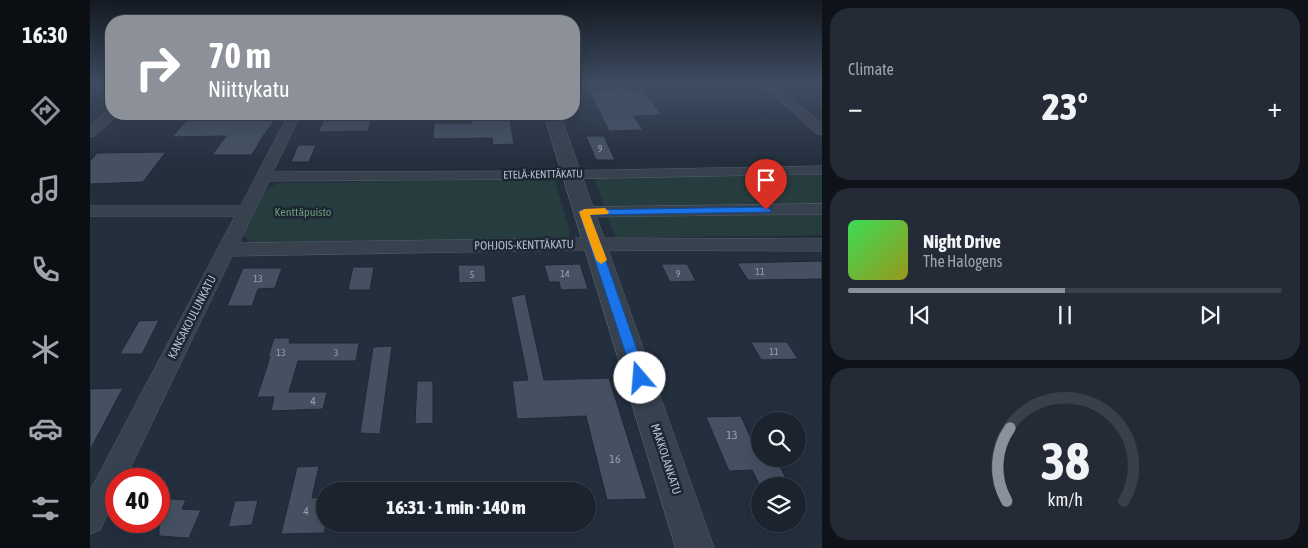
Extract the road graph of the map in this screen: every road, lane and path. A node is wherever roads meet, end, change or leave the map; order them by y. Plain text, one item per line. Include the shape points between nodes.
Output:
1 (798, 111) edge
2 (105, 119) edge
3 (292, 120) edge
4 (554, 120) edge
5 (822, 131) edge
6 (90, 133) edge
7 (822, 170) edge
8 (572, 174) junction
9 (265, 177) junction
10 (822, 209) edge
11 (90, 211) edge
12 (246, 211) junction
13 (584, 212) junction
14 (597, 245) junction
15 (822, 245) edge
16 (227, 250) junction
17 (90, 520) edge
18 (695, 548) edge

1 - 5 street
2 - 6 street
3 - 9 street, KANSAKOULUNKATU
4 - 8 street, MAKKOLANKATU
7 - 8 street, ETELÄ-KENTTÄKATU
8 - 9 street, ETELÄ-KENTTÄKATU
8 - 13 street, MAKKOLANKATU
9 - 12 street, KANSAKOULUNKATU
10 - 13 street
11 - 12 street
12 - 16 street, KANSAKOULUNKATU
13 - 14 street, MAKKOLANKATU
14 - 15 street, POHJOIS-KENTTÄKATU
14 - 16 street, POHJOIS-KENTTÄKATU
14 - 18 street, MAKKOLANKATU
16 - 17 street, KANSAKOULUNKATU

